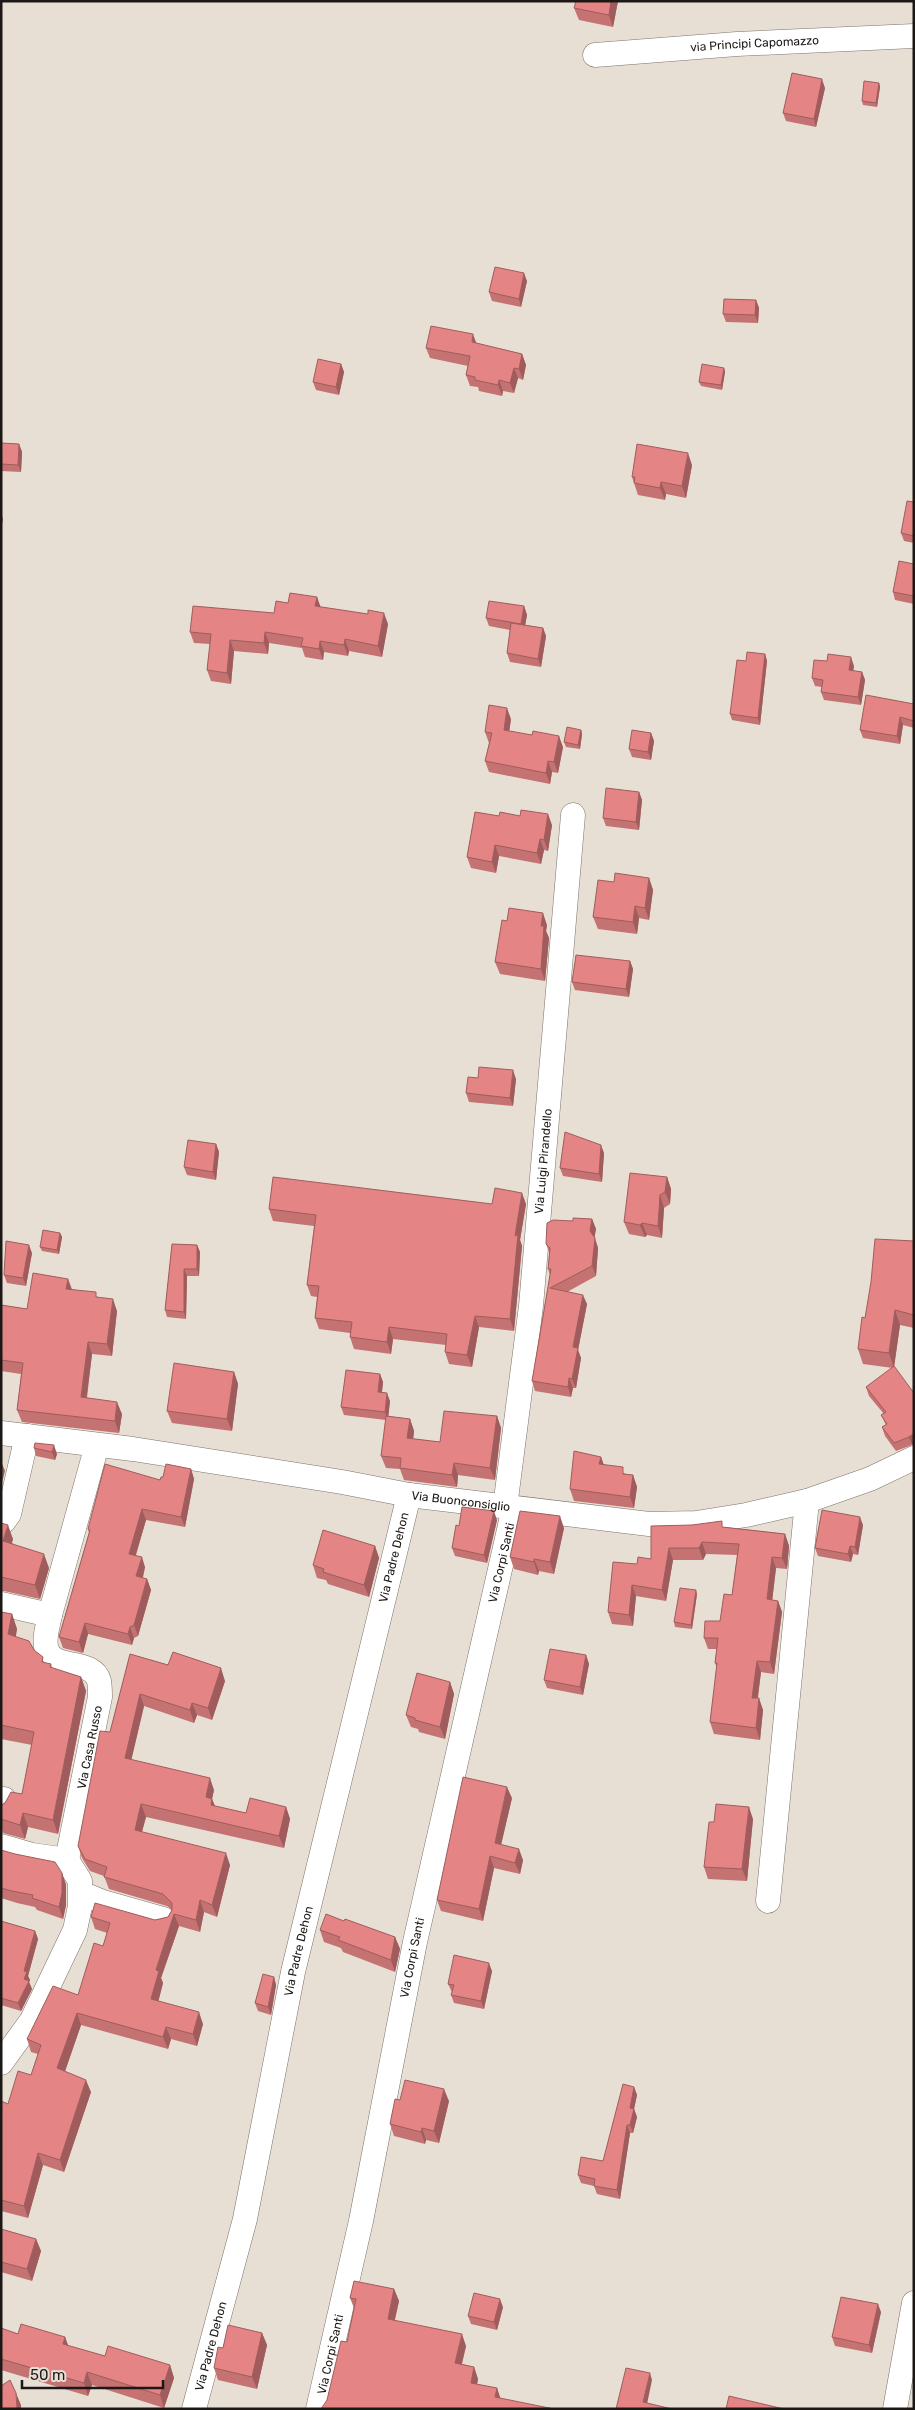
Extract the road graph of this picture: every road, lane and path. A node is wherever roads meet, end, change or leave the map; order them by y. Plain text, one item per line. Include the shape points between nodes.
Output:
1 (914, 36) edge
2 (594, 55) dead end
3 (573, 815) dead end
4 (1, 1433) edge
5 (27, 1436) junction
6 (97, 1445) junction
7 (914, 1458) edge
8 (409, 1495) junction
9 (807, 1501) junction
10 (509, 1508) junction
11 (1, 1521) edge
12 (1, 1604) edge
13 (50, 1614) junction
14 (1, 1846) edge
15 (67, 1860) junction
16 (81, 1893) junction
17 (768, 1901) dead end
18 (162, 1919) edge
19 (1, 2063) edge
20 (914, 2303) edge
21 (902, 2400) edge
22 (194, 2409) edge
23 (318, 2409) edge

1 - 2 street, via Principi Capomazzo via 737,44
3 - 10 street, Via Luigi Pirandello via 531,1306
4 - 5 street, Via Buonconsiglio
5 - 6 street, Via Buonconsiglio
5 - 11 street via 9,1514
6 - 8 street, Via Buonconsiglio
6 - 13 street, Via Casa Russo
7 - 9 street, Via Buonconsiglio via 870,1479
8 - 10 street, Via Buonconsiglio
8 - 22 street, Via Padre Dehon via 293,1972 246,2219
9 - 10 street, Via Buonconsiglio via 696,1523 649,1524
9 - 17 street
10 - 23 street, Via Corpi Santi via 415,1942 361,2221
12 - 13 street
13 - 15 street, Via Casa Russo via 47,1651 54,1659 91,1670 99,1679 100,1697
14 - 15 street
15 - 16 street via 80,1881
16 - 18 street
16 - 19 street via 75,1930 32,2020
20 - 21 street

